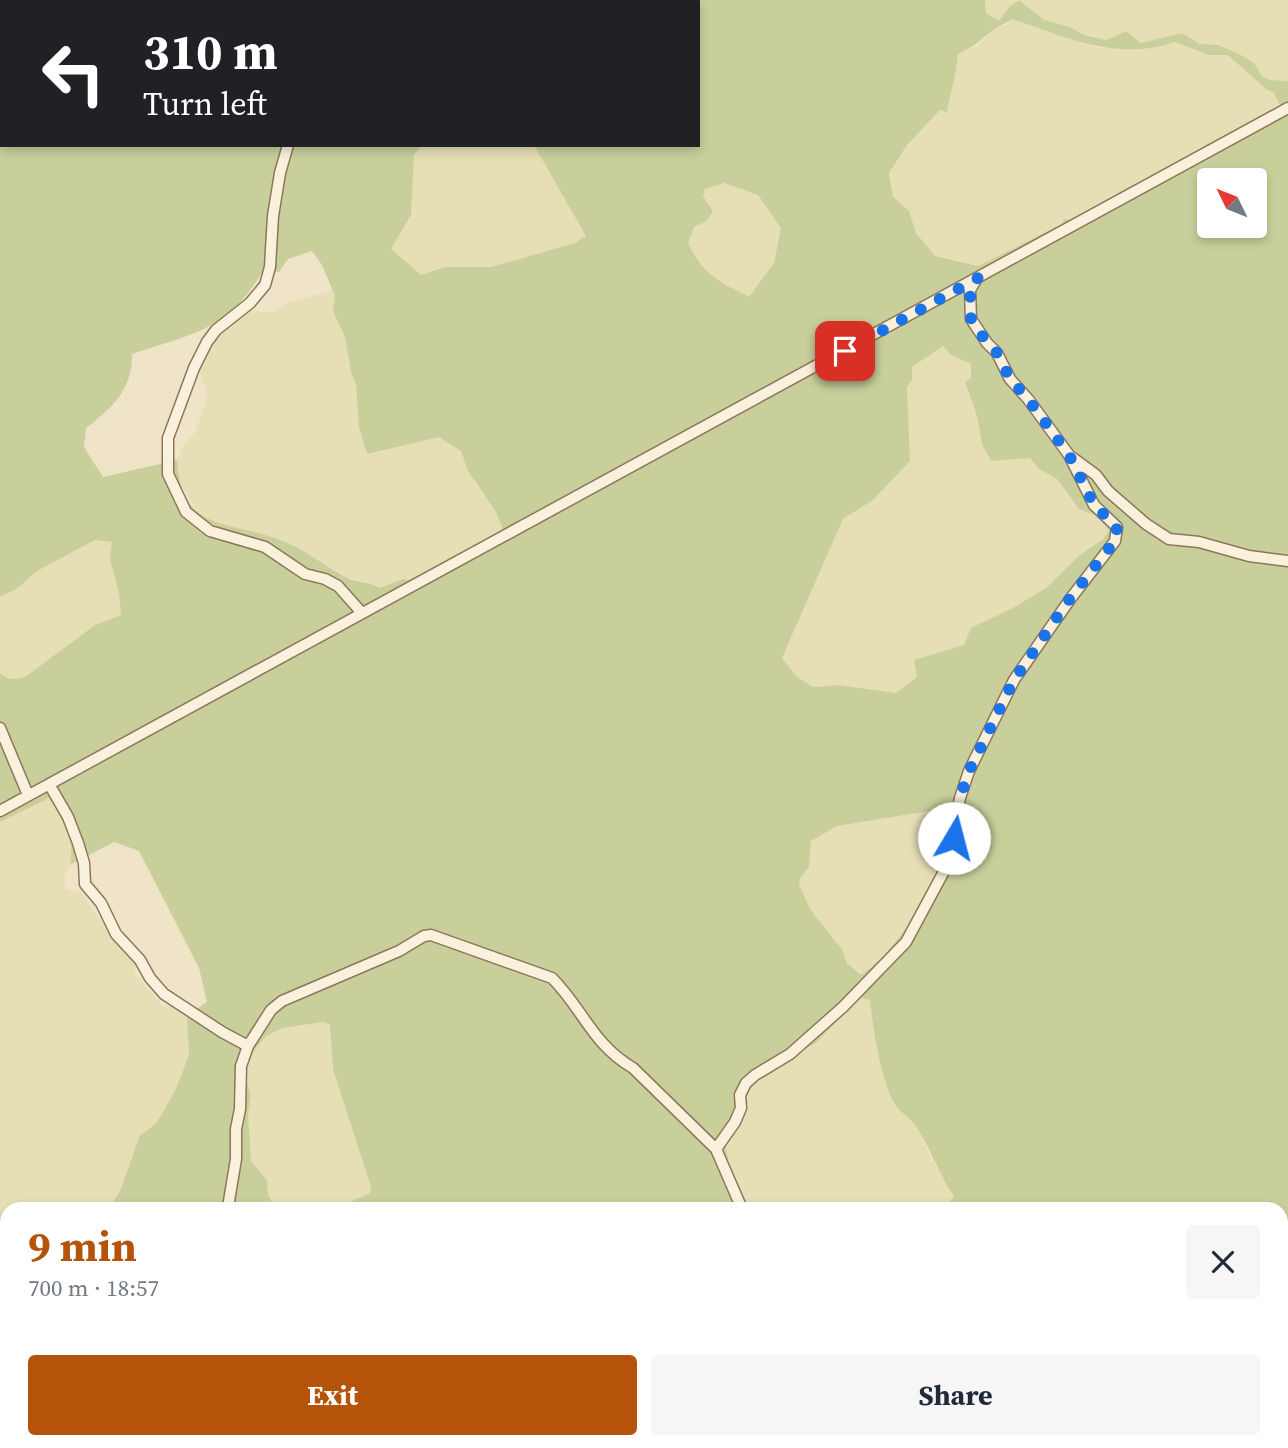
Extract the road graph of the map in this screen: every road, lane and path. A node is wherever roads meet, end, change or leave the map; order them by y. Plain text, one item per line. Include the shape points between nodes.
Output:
1 (1288, 108) edge
2 (287, 147) edge
3 (978, 278) junction
4 (1069, 455) junction
5 (1288, 561) edge
6 (362, 613) junction
7 (0, 728) edge
8 (48, 784) junction
9 (28, 796) junction
10 (0, 811) edge
11 (248, 1046) junction
12 (716, 1149) junction
13 (229, 1202) edge
14 (739, 1202) edge

1 - 3 street
2 - 6 street via 265,285 207,342 168,438 168,474 186,512 210,531 265,547 305,574 338,586
3 - 4 street via 970,290 971,319
3 - 6 street
4 - 5 street via 1169,540
4 - 12 street via 1094,505 1117,527 1115,541 1014,680 969,771 949,862 906,942 844,1007 790,1054 746,1083 735,1122
6 - 8 street
7 - 9 street
8 - 9 street
8 - 11 street via 78,843 86,884 150,978 164,994
9 - 10 street
11 - 12 street via 282,1001 431,935 552,978 594,1036
11 - 13 street via 241,1066
12 - 14 street

